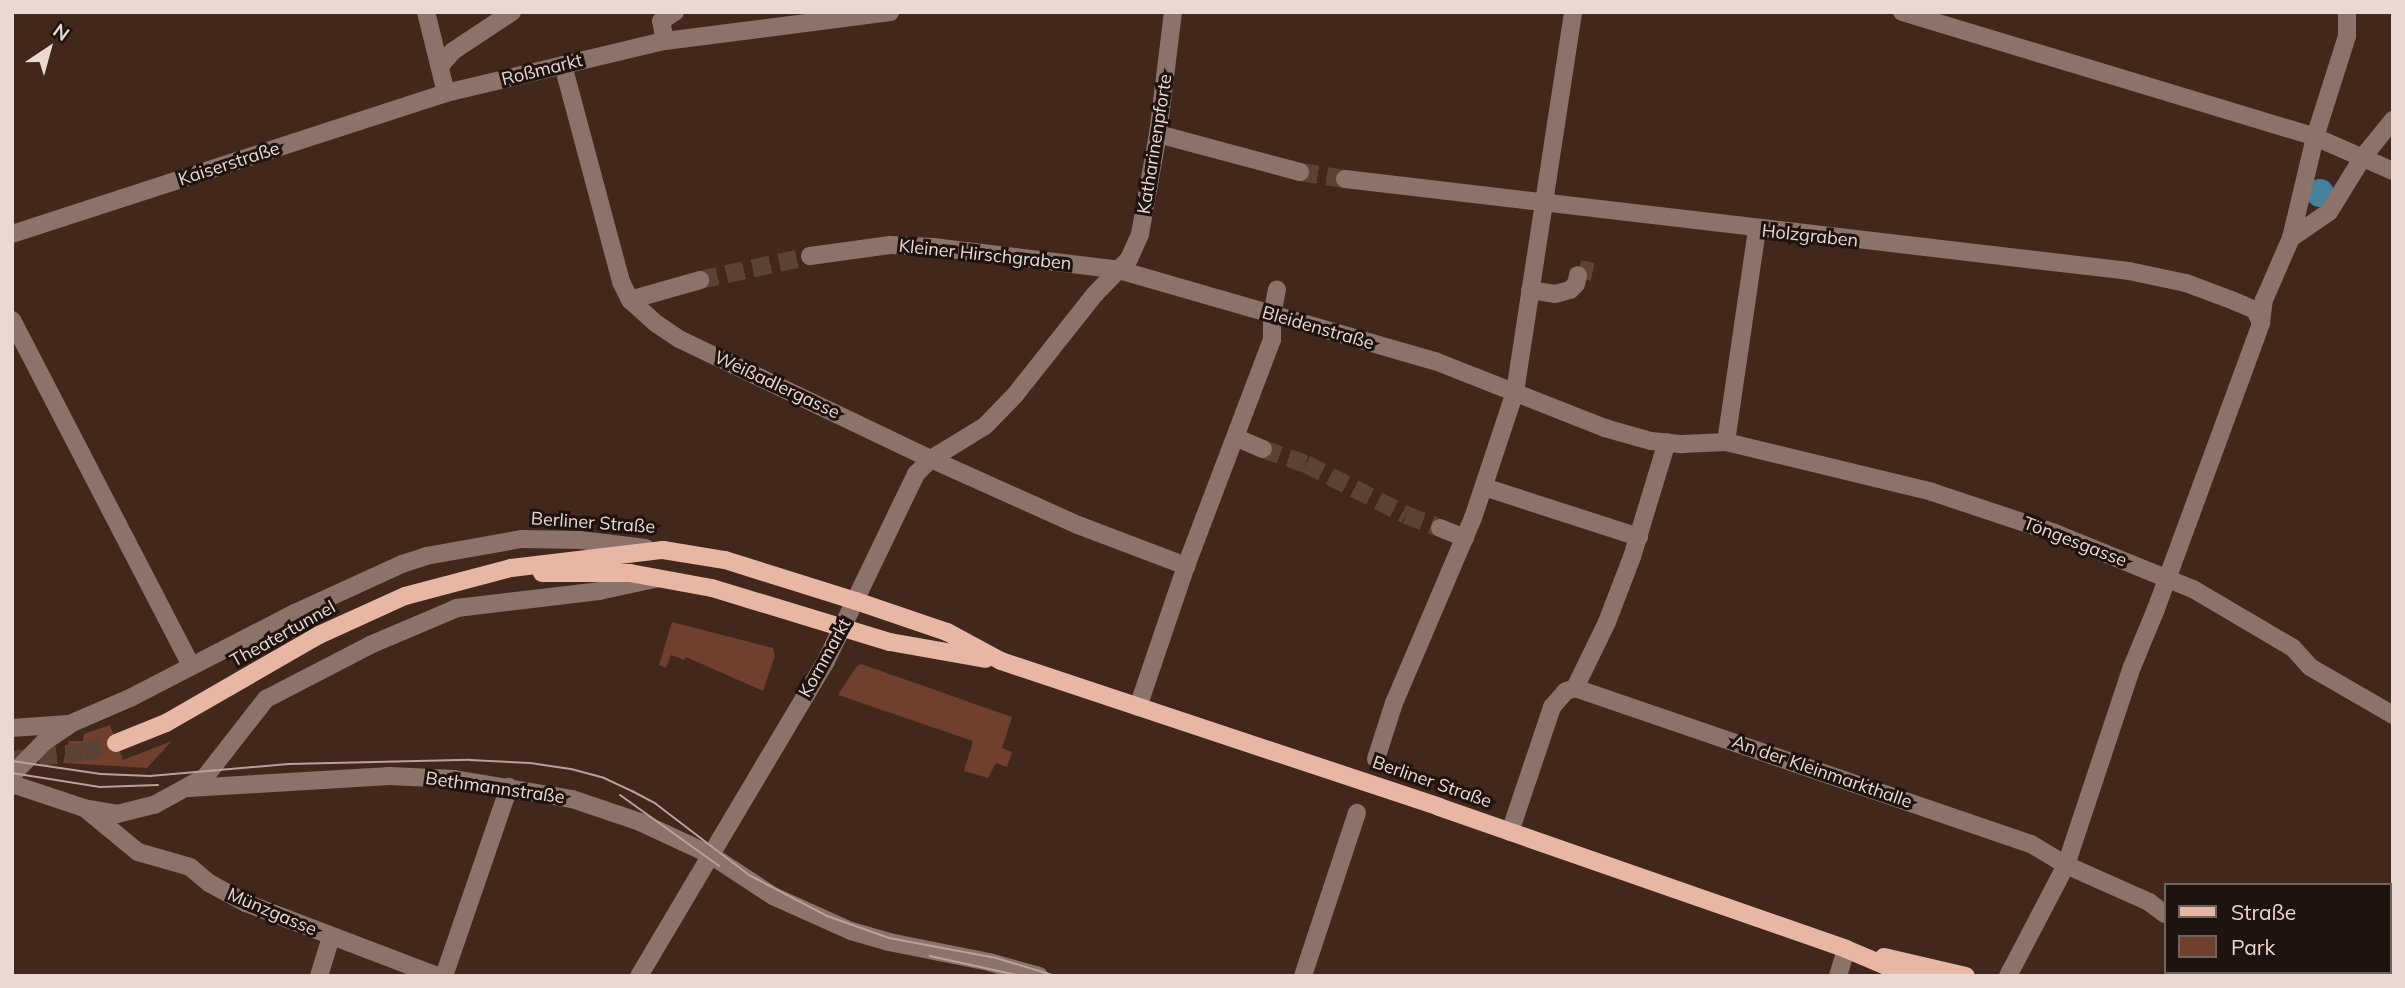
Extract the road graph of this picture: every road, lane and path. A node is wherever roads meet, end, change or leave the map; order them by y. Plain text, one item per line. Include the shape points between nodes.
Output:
1 (426, 12) edge
2 (512, 12) edge
3 (675, 12) edge
4 (890, 12) edge
5 (1173, 12) edge
6 (1573, 12) edge
7 (1902, 12) edge
8 (2347, 12) edge
9 (1960, 21) edge
10 (665, 41) junction
11 (563, 65) junction
12 (440, 66) junction
13 (446, 93) junction
14 (2393, 120) edge
15 (1158, 134) junction
16 (2315, 138) junction
17 (2363, 157) junction
18 (2393, 171) edge
19 (1300, 172) tunnel mouth
20 (1345, 179) tunnel mouth
21 (1545, 205) junction
22 (1757, 230) junction
23 (12, 234) edge
24 (2291, 238) junction
25 (810, 256) tunnel mouth
26 (1119, 270) junction
27 (1578, 275) tunnel mouth
28 (700, 280) tunnel mouth
29 (1277, 289) dead end
30 (1531, 290) junction
31 (630, 300) junction
32 (1272, 315) junction
33 (12, 320) edge
34 (2261, 323) junction
35 (1515, 391) junction
36 (1237, 438) junction
37 (1667, 442) junction
38 (1727, 442) junction
39 (1263, 449) tunnel mouth
40 (931, 459) junction
41 (1484, 487) junction
42 (1440, 528) tunnel mouth
43 (1465, 538) junction
44 (1638, 540) junction
45 (663, 550) junction
46 (1186, 566) junction
47 (476, 576) junction
48 (655, 579) junction
49 (2167, 579) junction
50 (856, 601) junction
51 (842, 627) junction
52 (1001, 661) junction
53 (191, 666) junction
54 (1570, 690) junction
55 (1138, 707) junction
56 (2393, 715) edge
57 (72, 723) junction
58 (12, 728) edge
59 (116, 743) tunnel mouth
60 (1376, 759) dead end
61 (12, 775) edge
62 (12, 784) edge
63 (509, 787) junction
64 (189, 788) junction
65 (84, 808) junction
66 (1357, 813) dead end
67 (1510, 832) junction
68 (709, 854) junction
69 (2066, 865) junction
70 (2164, 913) edge
71 (331, 937) junction
72 (1846, 949) junction
73 (319, 976) edge
74 (437, 976) edge
75 (443, 976) edge
76 (639, 976) edge
77 (1039, 976) edge
78 (1303, 976) edge
79 (1838, 976) edge
80 (1910, 976) edge
81 (1966, 976) edge
82 (2008, 976) edge

1 - 12 street
2 - 12 street via 453,51
3 - 10 street via 661,21
4 - 10 street, Roßmarkt
5 - 15 street, Katharinenpforte
6 - 21 street
7 - 9 street
8 - 16 street via 2347,36
9 - 16 street
10 - 11 street, Roßmarkt
11 - 13 street, Roßmarkt
11 - 31 street via 621,282
12 - 13 street
13 - 23 street, Kaiserstraße
14 - 17 street
15 - 19 street
15 - 26 street, Katharinenpforte via 1140,234
16 - 17 street
16 - 24 street
17 - 18 street
17 - 24 street via 2329,212
20 - 21 street, Holzgraben
21 - 22 street, Holzgraben
21 - 30 street
22 - 34 street, Holzgraben via 2129,271 2186,283 2234,301 2255,310
22 - 38 street
24 - 34 street via 2264,300
25 - 26 street, Kleiner Hirschgraben via 890,245
26 - 32 street, Bleidenstraße
26 - 40 street, Kornmarkt via 985,426
27 - 30 street via 1570,289 1555,294
28 - 31 street
29 - 32 street
30 - 35 street
31 - 40 street, Weißadlergasse via 679,339
32 - 35 street, Bleidenstraße via 1435,361
32 - 36 street via 1272,340
33 - 53 street
34 - 49 street
35 - 37 street, Bleidenstraße via 1605,428
35 - 41 street
36 - 39 street
36 - 46 street
37 - 38 street, Töngesgasse
37 - 44 street
38 - 49 street, Töngesgasse via 1932,492 2055,533
40 - 46 street via 1078,525
40 - 50 street, Kornmarkt via 916,474
41 - 43 street
41 - 44 street
42 - 43 street
43 - 60 street via 1394,703
44 - 54 street via 1607,622
45 - 47 main road, Theatertunnel via 543,563
45 - 50 main road, Berliner Straße via 725,561
45 - 53 street, Berliner Straße via 580,540 520,539 426,556 308,607
46 - 55 street
47 - 48 main road, Theatertunnel via 591,572
47 - 59 main road, Theatertunnel via 374,609 319,635 166,723
48 - 51 main road, Berliner Straße via 712,588
48 - 64 street, Berliner Straße via 599,591 457,608 370,645 266,699 210,772
49 - 56 street, Töngesgasse via 2193,589 2293,648 2310,667
49 - 69 street via 2132,667
50 - 51 street, Kornmarkt
50 - 52 main road, Berliner Straße via 947,632
51 - 52 main road, Berliner Straße via 890,642
51 - 68 street, Kornmarkt
52 - 55 main road, Berliner Straße
53 - 57 street, Berliner Straße
54 - 67 street via 1552,707
54 - 69 street, An der Kleinmarkthalle via 2031,844
55 - 67 main road, Berliner Straße
57 - 58 street
57 - 61 street, Berliner Straße via 44,742
62 - 65 street
63 - 64 street, Bethmannstraße via 390,776
63 - 68 street, Bethmannstraße via 572,799
63 - 75 street
64 - 65 street via 135,811 117,814
65 - 71 street, Münzgasse via 138,852 190,867 246,903
66 - 78 street
67 - 72 main road, Berliner Straße
68 - 76 street, Kornmarkt
68 - 77 street, Bethmannstraße via 773,896 830,923 888,943
69 - 70 street, An der Kleinmarkthalle
69 - 82 street
71 - 73 street
71 - 74 street, Münzgasse
72 - 79 street
72 - 80 main road, Berliner Straße
72 - 81 main road, Berliner Straße

